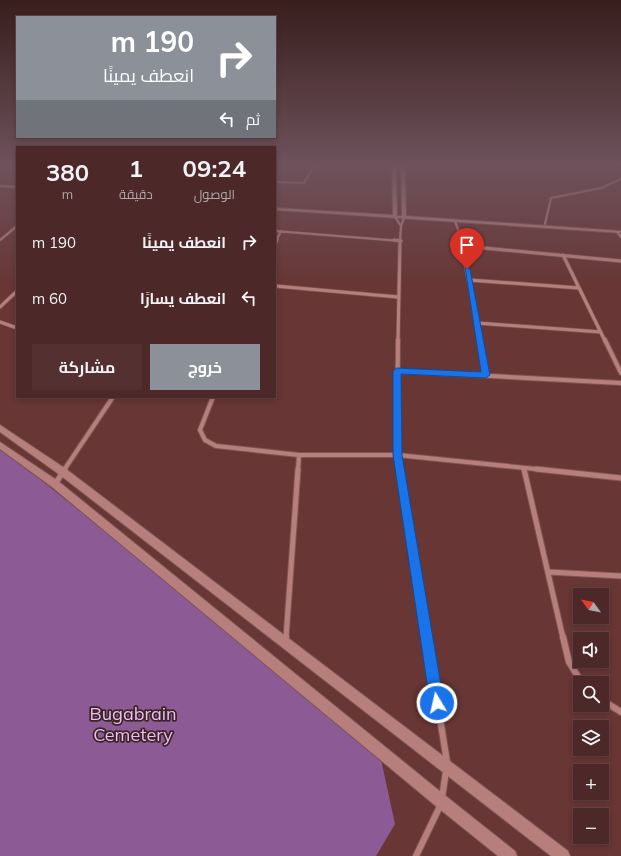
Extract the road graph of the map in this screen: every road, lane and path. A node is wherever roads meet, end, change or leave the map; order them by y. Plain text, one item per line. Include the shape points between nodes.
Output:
1 (395, 204) edge
2 (405, 204) edge
3 (550, 204) edge
4 (276, 205) edge
5 (276, 209) edge
6 (395, 215) junction
7 (405, 216) junction
8 (455, 221) junction
9 (545, 224) junction
10 (401, 226) junction
11 (16, 227) edge
12 (621, 227) edge
13 (276, 230) edge
14 (281, 231) junction
15 (619, 232) edge
16 (621, 237) edge
17 (0, 240) edge
18 (400, 241) junction
19 (276, 242) edge
20 (463, 246) junction
21 (563, 255) junction
22 (621, 261) edge
23 (469, 280) junction
24 (276, 286) edge
25 (579, 288) junction
26 (16, 292) edge
27 (398, 297) junction
28 (0, 308) edge
29 (0, 322) edge
30 (476, 323) junction
31 (16, 328) edge
32 (601, 332) junction
33 (397, 371) junction
34 (621, 373) edge
35 (486, 375) junction
36 (621, 383) edge
37 (112, 398) edge
38 (213, 398) edge
39 (0, 428) edge
40 (0, 445) edge
41 (397, 455) junction
42 (300, 456) junction
43 (524, 469) junction
44 (63, 472) junction
45 (621, 478) edge
46 (55, 484) junction
47 (549, 572) junction
48 (621, 576) edge
49 (286, 644) junction
50 (578, 676) edge
51 (609, 704) edge
52 (621, 712) edge
53 (447, 765) junction
54 (442, 802) junction
55 (416, 856) edge
56 (510, 856) edge
57 (563, 856) edge

1 - 6 street
2 - 7 street
3 - 9 street
4 - 6 street
5 - 6 street
6 - 7 street
6 - 10 street
7 - 8 street
7 - 9 street
7 - 10 street
8 - 15 street
8 - 20 street
9 - 12 street
10 - 18 street
11 - 17 street
13 - 14 street
14 - 18 street
14 - 19 street
15 - 16 street
18 - 27 street
20 - 21 street
20 - 23 street
21 - 22 street
21 - 25 street
23 - 25 street
23 - 30 street
24 - 27 street
25 - 32 street
26 - 28 street
27 - 33 street
29 - 31 street
30 - 32 street
30 - 35 street
32 - 34 street
33 - 35 street
33 - 41 street
35 - 36 street
37 - 44 street
38 - 42 street via 200,430 205,440 216,446
39 - 44 street
40 - 46 street
41 - 42 street
41 - 43 street
41 - 53 street
42 - 49 street
43 - 45 street
43 - 47 street
44 - 46 street
44 - 49 street
46 - 54 street
47 - 48 street
47 - 50 street via 569,662
49 - 53 street
51 - 52 street
53 - 54 street
53 - 57 street
54 - 55 street
54 - 56 street

